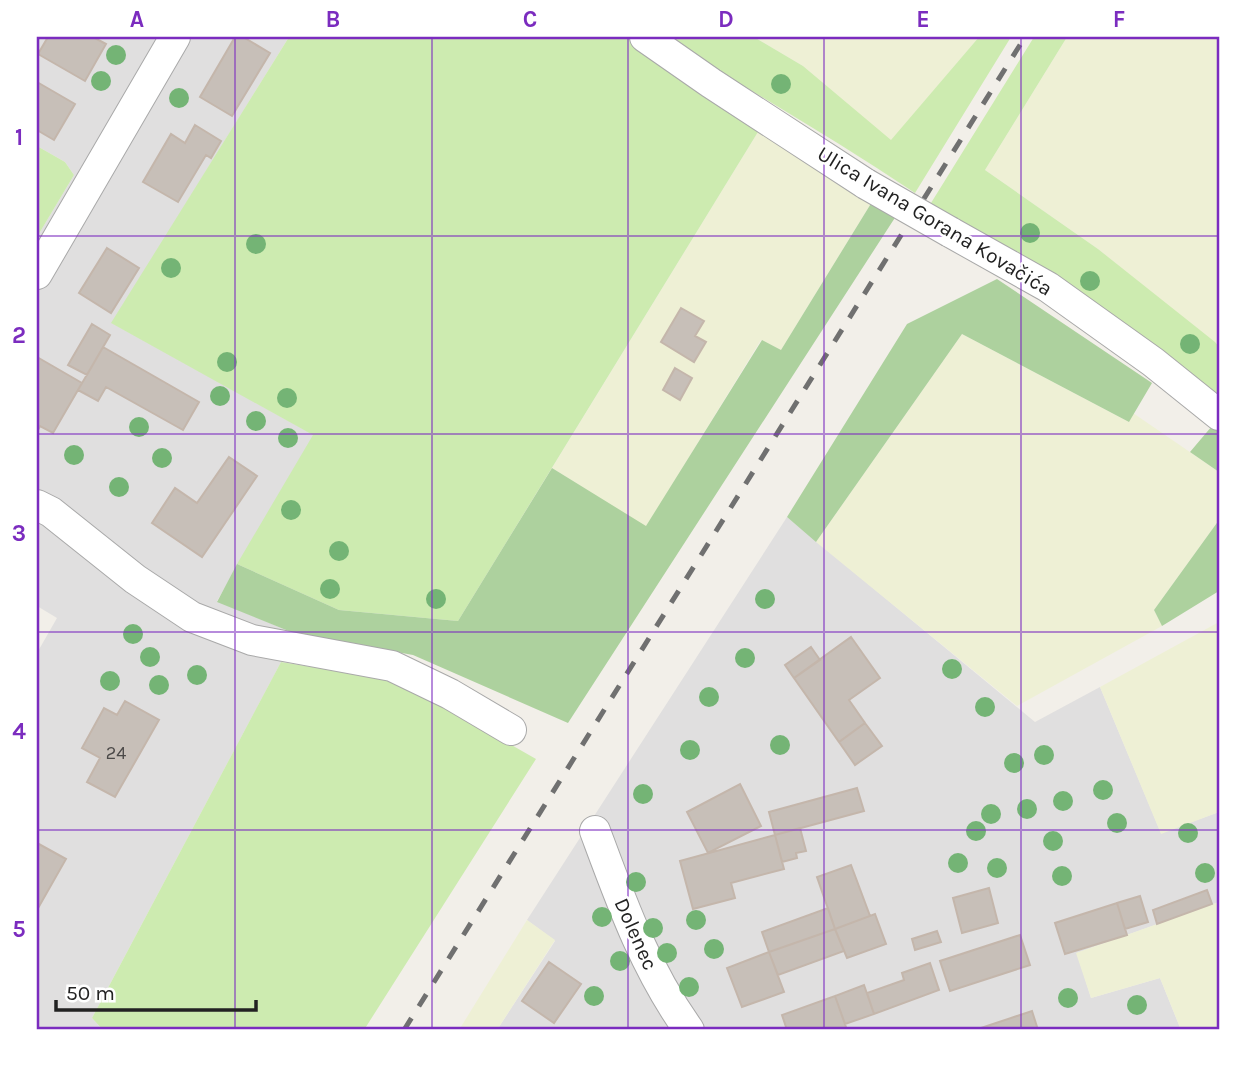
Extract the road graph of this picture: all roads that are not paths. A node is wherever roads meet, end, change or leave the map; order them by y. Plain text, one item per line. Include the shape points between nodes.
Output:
1 (175, 37) edge
2 (645, 37) edge
3 (37, 274) edge
4 (1219, 415) edge
5 (37, 505) edge
6 (511, 730) dead end
7 (595, 831) dead end
8 (689, 1030) edge

1 - 3 street
2 - 4 street, Ulica Ivana Gorana Kovačića, bridge via 866,184 1048,288
5 - 6 street via 192,617 252,640 392,666
7 - 8 street, Dolenec via 642,951

